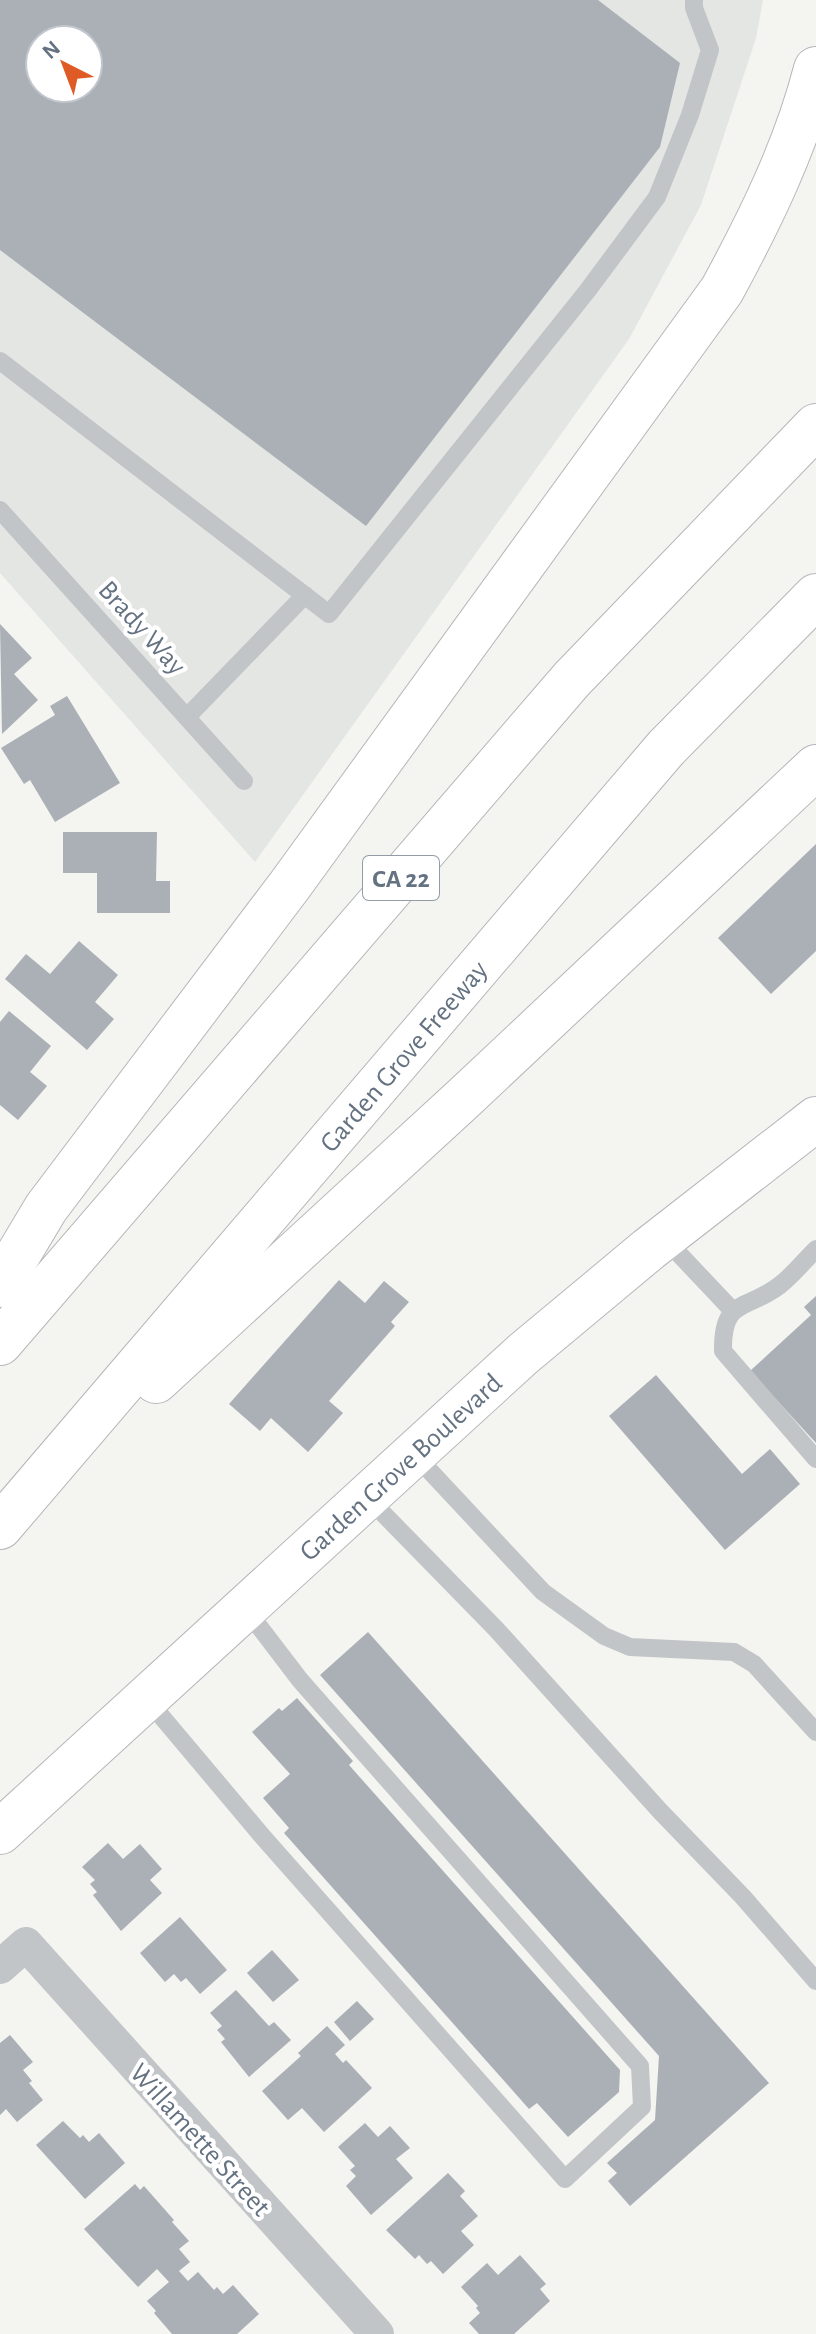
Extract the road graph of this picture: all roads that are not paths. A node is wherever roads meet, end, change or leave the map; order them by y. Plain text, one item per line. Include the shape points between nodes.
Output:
1 (694, 0) edge
2 (816, 69) edge
3 (0, 361) edge
4 (816, 426) edge
5 (0, 510) edge
6 (305, 595) junction
7 (816, 596) edge
8 (187, 717) junction
9 (816, 767) edge
10 (244, 781) dead end
11 (808, 1131) edge
12 (664, 1238) junction
13 (816, 1249) edge
14 (0, 1285) edge
15 (733, 1311) junction
16 (0, 1343) edge
17 (414, 1454) junction
18 (816, 1459) edge
19 (367, 1497) junction
20 (7, 1520) edge
21 (245, 1608) junction
22 (146, 1698) junction
23 (816, 1732) edge
24 (0, 1832) edge
25 (0, 1967) edge
26 (816, 1981) edge
27 (377, 2334) edge

1 - 6 lane via 710,50 657,197 329,614
2 - 14 main road via 760,218 722,290 290,885 46,1208
3 - 6 lane
4 - 16 main road, CA 22 via 572,679
5 - 8 lane, Brady Way
6 - 8 lane
7 - 20 main road, Garden Grove Freeway via 666,748
8 - 10 lane, Brady Way
9 - 20 main road
11 - 12 main road, Garden Grove Boulevard
12 - 15 lane
12 - 17 main road, Garden Grove Boulevard via 523,1354
13 - 15 lane via 779,1286
15 - 18 lane via 722,1327 723,1351
17 - 19 main road, Garden Grove Boulevard
17 - 23 lane via 543,1592 604,1636 630,1647 734,1652 754,1664
19 - 21 main road, Garden Grove Boulevard
19 - 26 lane via 496,1629
21 - 22 main road, Garden Grove Boulevard
21 - 22 lane via 300,1680 640,2066 642,2107 565,2179
22 - 24 main road, Garden Grove Boulevard
25 - 27 street, Willamette Street via 26,1944

